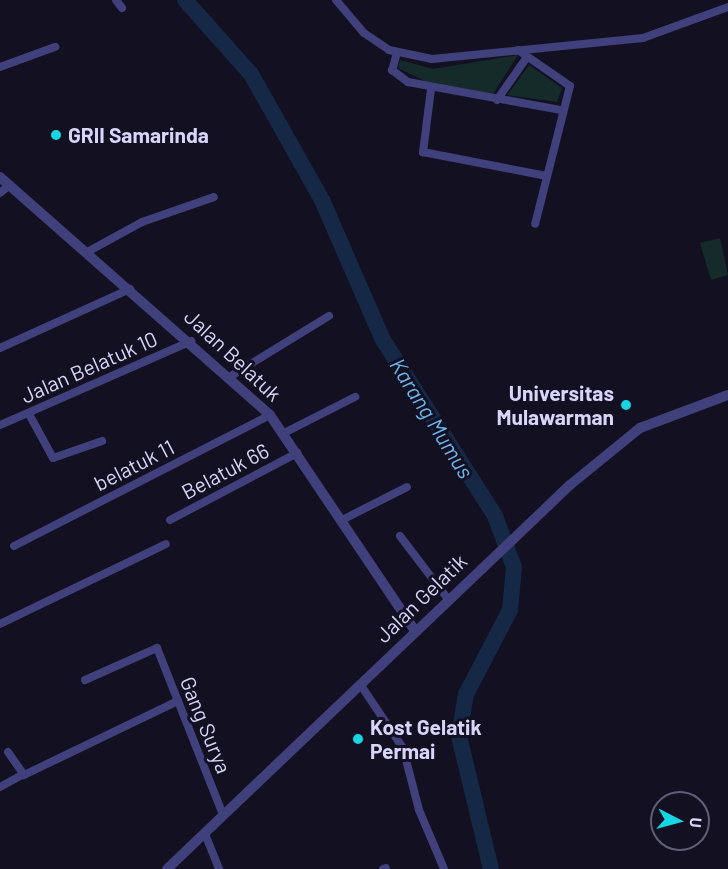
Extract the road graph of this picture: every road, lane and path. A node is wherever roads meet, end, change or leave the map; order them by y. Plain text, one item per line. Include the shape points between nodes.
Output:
1 (116, 0) edge
2 (336, 0) edge
3 (728, 7) edge
4 (122, 8) dead end
5 (56, 47) dead end
6 (518, 50) junction
7 (397, 53) junction
8 (527, 57) junction
9 (0, 67) edge
10 (431, 89) junction
11 (497, 100) junction
12 (561, 110) junction
13 (547, 176) junction
14 (0, 177) edge
15 (10, 185) junction
16 (0, 193) edge
17 (214, 197) dead end
18 (535, 224) dead end
19 (89, 251) junction
20 (130, 289) junction
21 (329, 316) dead end
22 (191, 341) junction
23 (0, 348) edge
24 (231, 376) junction
25 (728, 395) edge
26 (355, 397) dead end
27 (29, 414) junction
28 (270, 415) junction
29 (0, 424) edge
30 (284, 434) junction
31 (102, 441) dead end
32 (297, 453) junction
33 (407, 487) dead end
34 (170, 520) dead end
35 (340, 521) junction
36 (400, 536) dead end
37 (166, 544) dead end
38 (14, 546) dead end
39 (448, 599) junction
40 (0, 624) edge
41 (415, 631) junction
42 (85, 680) dead end
43 (360, 684) junction
44 (178, 701) junction
45 (8, 752) dead end
46 (22, 775) junction
47 (0, 787) edge
48 (223, 815) junction
49 (205, 834) junction
50 (167, 869) edge
51 (219, 869) edge
52 (444, 869) edge

1 - 4 street
2 - 7 street via 364,33
3 - 6 street via 643,38
5 - 9 street
6 - 7 street via 445,59
6 - 8 street
7 - 10 street via 395,75
8 - 11 street
8 - 12 street via 570,86
10 - 11 street
10 - 13 street via 423,152
11 - 12 street
12 - 13 street
13 - 18 street
14 - 15 street, Jalan Belatuk
15 - 16 street
15 - 19 street, Jalan Belatuk
17 - 19 street via 142,222
19 - 20 street, Jalan Belatuk
20 - 22 street, Jalan Belatuk
20 - 23 street
21 - 24 street
22 - 24 street, Jalan Belatuk
22 - 27 street, Jalan Belatuk 10
24 - 28 street, Jalan Belatuk
25 - 39 street, Jalan Gelatik via 640,428 549,505
26 - 30 street
27 - 29 street, Jalan Belatuk 10
27 - 31 street via 53,458 60,460
28 - 30 street, Jalan Belatuk
28 - 38 street, belatuk 11
30 - 32 street, Jalan Belatuk
32 - 34 street, Belatuk 66
32 - 35 street, Jalan Belatuk
33 - 35 street
35 - 41 street, Jalan Belatuk
36 - 39 street
37 - 40 street
39 - 41 street, Jalan Gelatik
41 - 43 street, Jalan Gelatik
42 - 44 street, Gang Surya via 156,648
43 - 48 street, Jalan Gelatik
43 - 52 street via 403,748 419,810
44 - 46 street
44 - 48 street, Gang Surya
45 - 46 street
46 - 47 street
48 - 49 street, Jalan Gelatik
49 - 50 street, Jalan Gelatik
49 - 51 street

